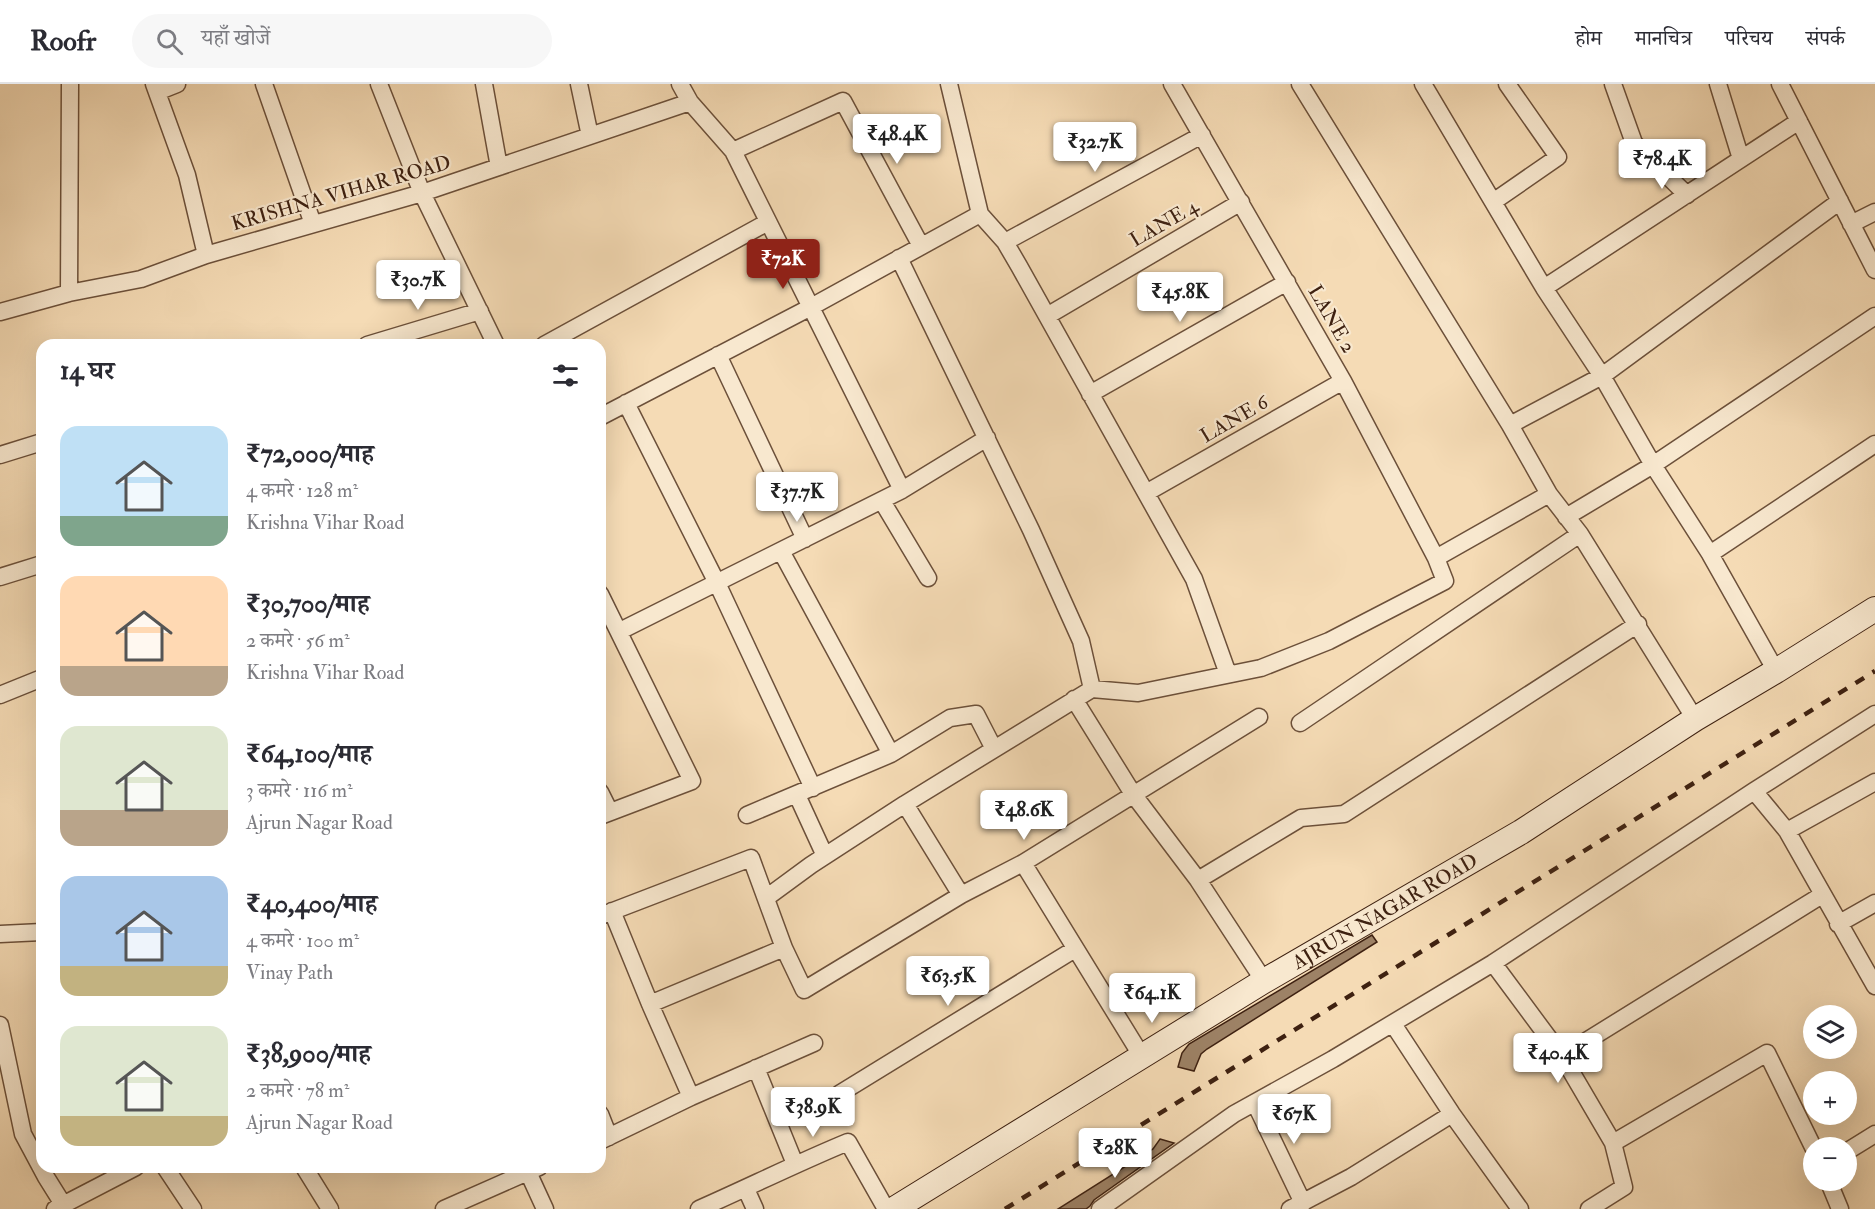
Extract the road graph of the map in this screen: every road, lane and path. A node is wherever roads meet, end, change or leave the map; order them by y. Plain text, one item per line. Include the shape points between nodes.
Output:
1 (70, 84) edge
2 (177, 84) edge
3 (264, 84) edge
4 (379, 84) edge
5 (484, 84) edge
6 (579, 84) edge
7 (680, 84) edge
8 (949, 84) edge
9 (1172, 84) edge
10 (1299, 84) edge
11 (1423, 84) edge
12 (1507, 84) edge
13 (1613, 84) edge
14 (1719, 84) edge
15 (1780, 84) edge
16 (155, 88) edge
17 (690, 102) junction
18 (1799, 121) junction
19 (1202, 135) junction
20 (590, 136) junction
21 (734, 151) junction
22 (1741, 159) junction
23 (499, 167) junction
24 (422, 193) junction
25 (1687, 195) junction
26 (1840, 201) junction
27 (1241, 202) junction
28 (1493, 202) junction
29 (1875, 212) edge
30 (980, 214) junction
31 (768, 222) junction
32 (313, 224) junction
33 (1851, 224) junction
34 (1005, 242) junction
35 (921, 246) junction
36 (206, 255) junction
37 (899, 258) junction
38 (1875, 270) edge
39 (1287, 282) junction
40 (1544, 288) junction
41 (69, 293) junction
42 (811, 307) junction
43 (480, 311) junction
44 (0, 312) edge
45 (1047, 316) junction
46 (1875, 316) edge
47 (387, 339) edge
48 (493, 339) edge
49 (555, 339) edge
50 (718, 355) junction
51 (1602, 376) junction
52 (1343, 381) junction
53 (1090, 394) junction
54 (626, 403) junction
55 (606, 414) edge
56 (1510, 425) junction
57 (987, 438) junction
58 (36, 444) edge
59 (1875, 444) edge
60 (0, 455) edge
61 (1653, 465) junction
62 (902, 490) junction
63 (1146, 493) junction
64 (1549, 494) junction
65 (882, 501) junction
66 (1566, 517) junction
67 (1580, 534) junction
68 (805, 539) junction
69 (781, 550) junction
70 (1710, 554) junction
71 (1436, 558) junction
72 (36, 566) edge
73 (0, 577) edge
74 (928, 578) dead end
75 (717, 583) junction
76 (606, 605) edge
77 (1875, 609) edge
78 (1638, 624) junction
79 (620, 631) junction
80 (1776, 671) junction
81 (1228, 674) junction
82 (36, 680) edge
83 (1092, 689) junction
84 (0, 695) edge
85 (1074, 699) junction
86 (1875, 714) edge
87 (1259, 717) dead end
88 (1695, 719) junction
89 (1300, 723) dead end
90 (994, 749) junction
91 (891, 754) junction
92 (1875, 782) edge
93 (813, 788) junction
94 (1754, 791) junction
95 (1133, 794) junction
96 (797, 795) junction
97 (905, 804) junction
98 (606, 814) edge
99 (747, 815) dead end
100 (1787, 831) junction
101 (825, 856) junction
102 (1023, 863) junction
103 (1198, 879) junction
104 (1822, 895) junction
105 (961, 896) junction
106 (765, 898) junction
107 (1875, 903) edge
108 (606, 914) edge
109 (1838, 924) junction
110 (36, 932) edge
111 (0, 934) edge
112 (784, 948) junction
113 (1075, 949) junction
114 (1493, 963) junction
115 (1264, 981) junction
116 (1875, 986) edge
117 (650, 1004) junction
118 (1393, 1024) junction
119 (0, 1025) edge
120 (814, 1042) dead end
121 (1141, 1055) junction
122 (1562, 1056) junction
123 (756, 1068) junction
124 (839, 1094) dead end
125 (691, 1097) junction
126 (1255, 1103) junction
127 (1452, 1114) junction
128 (1875, 1134) edge
129 (1808, 1137) edge
130 (606, 1139) edge
131 (1613, 1143) junction
132 (1857, 1145) edge
133 (36, 1155) edge
134 (795, 1164) junction
135 (46, 1173) edge
136 (125, 1173) edge
137 (169, 1173) edge
138 (308, 1173) edge
139 (525, 1173) edge
140 (535, 1173) edge
141 (746, 1188) junction
142 (1833, 1191) edge
143 (1297, 1206) edge
144 (61, 1207) edge
145 (1515, 1208) edge
146 (193, 1209) edge
147 (330, 1209) edge
148 (444, 1209) edge
149 (544, 1209) edge
150 (699, 1209) edge
151 (754, 1209) edge
152 (886, 1209) edge
153 (894, 1209) edge
154 (1100, 1209) edge
155 (1589, 1209) edge
156 (1840, 1209) edge

1 - 41 street
2 - 16 street
3 - 32 street
4 - 24 street
5 - 23 street
6 - 20 street
7 - 17 street
8 - 30 street
9 - 19 street, LANE 2
10 - 56 street
11 - 28 street
12 - 28 street via 1558,157
13 - 25 street via 1634,143
14 - 22 street
15 - 18 street
16 - 36 street via 187,176
17 - 20 street, KRISHNA VIHAR ROAD
17 - 21 street
18 - 22 street
18 - 26 street
19 - 27 street, LANE 2
19 - 34 street
20 - 23 street, KRISHNA VIHAR ROAD
21 - 31 street
21 - 35 street via 843,101
22 - 25 street
23 - 24 street, KRISHNA VIHAR ROAD
24 - 32 street, KRISHNA VIHAR ROAD
24 - 43 street
25 - 40 street
26 - 33 street
26 - 51 street
27 - 39 street, LANE 2
27 - 45 street, LANE 4
28 - 40 street
29 - 33 street
30 - 34 street
30 - 35 street
31 - 42 street
31 - 49 street
32 - 36 street, KRISHNA VIHAR ROAD
33 - 38 street
34 - 45 street
35 - 37 street
36 - 41 street, KRISHNA VIHAR ROAD via 141,279
37 - 42 street
37 - 57 street
39 - 52 street, LANE 2
39 - 53 street
40 - 51 street
41 - 44 street, KRISHNA VIHAR ROAD
42 - 50 street
42 - 62 street
43 - 47 street
43 - 48 street
45 - 53 street
46 - 61 street
50 - 54 street
50 - 68 street
51 - 56 street
51 - 61 street
52 - 63 street, LANE 6
52 - 71 street, LANE 2
53 - 63 street
54 - 55 street
54 - 75 street
56 - 64 street
57 - 62 street
57 - 83 street via 1081,641
58 - 60 street
59 - 70 street
61 - 66 street
61 - 70 street
62 - 65 street
63 - 81 street via 1194,579
64 - 66 street
64 - 71 street
65 - 68 street
65 - 74 street
66 - 67 street
67 - 78 street
67 - 89 street
68 - 69 street
69 - 75 street
69 - 91 street
70 - 80 street
71 - 81 street, LANE 2 via 1445,581 1329,641 1261,668
72 - 73 street
75 - 79 street
75 - 93 street
76 - 79 street
77 - 80 street, AJRUN NAGAR ROAD
78 - 88 street
78 - 103 street via 1344,814 1301,818
79 - 98 street via 692,781
80 - 88 street, AJRUN NAGAR ROAD
81 - 83 street via 1138,693
82 - 84 street
83 - 85 street
85 - 90 street
85 - 95 street
86 - 94 street
87 - 95 street
88 - 115 street, AJRUN NAGAR ROAD via 1521,832
90 - 91 street via 976,714 950,718
90 - 97 street
91 - 93 street
92 - 100 street
93 - 96 street
94 - 100 street
94 - 114 street
95 - 102 street
95 - 103 street
96 - 99 street
96 - 101 street
97 - 101 street
97 - 105 street
100 - 104 street
101 - 106 street
102 - 105 street
102 - 113 street
103 - 115 street
104 - 109 street
104 - 122 street
105 - 112 street via 804,990
106 - 108 street via 751,858
106 - 112 street
107 - 109 street
108 - 117 street
109 - 116 street
110 - 111 street
112 - 117 street
113 - 121 street
113 - 124 street
114 - 118 street
114 - 122 street
115 - 121 street, AJRUN NAGAR ROAD
117 - 125 street
118 - 126 street
118 - 127 street
119 - 133 street via 23,1134
120 - 123 street
121 - 153 street, AJRUN NAGAR ROAD
122 - 131 street
123 - 125 street
123 - 134 street
125 - 130 street
126 - 143 street
126 - 154 street
127 - 143 street
127 - 145 street
128 - 132 street
129 - 131 street via 1767,1053
131 - 155 street via 1624,1187
134 - 141 street
134 - 152 street via 848,1142
135 - 144 street
136 - 144 street
137 - 146 street
138 - 147 street
139 - 148 street
140 - 149 street
141 - 150 street
141 - 151 street
142 - 156 street

